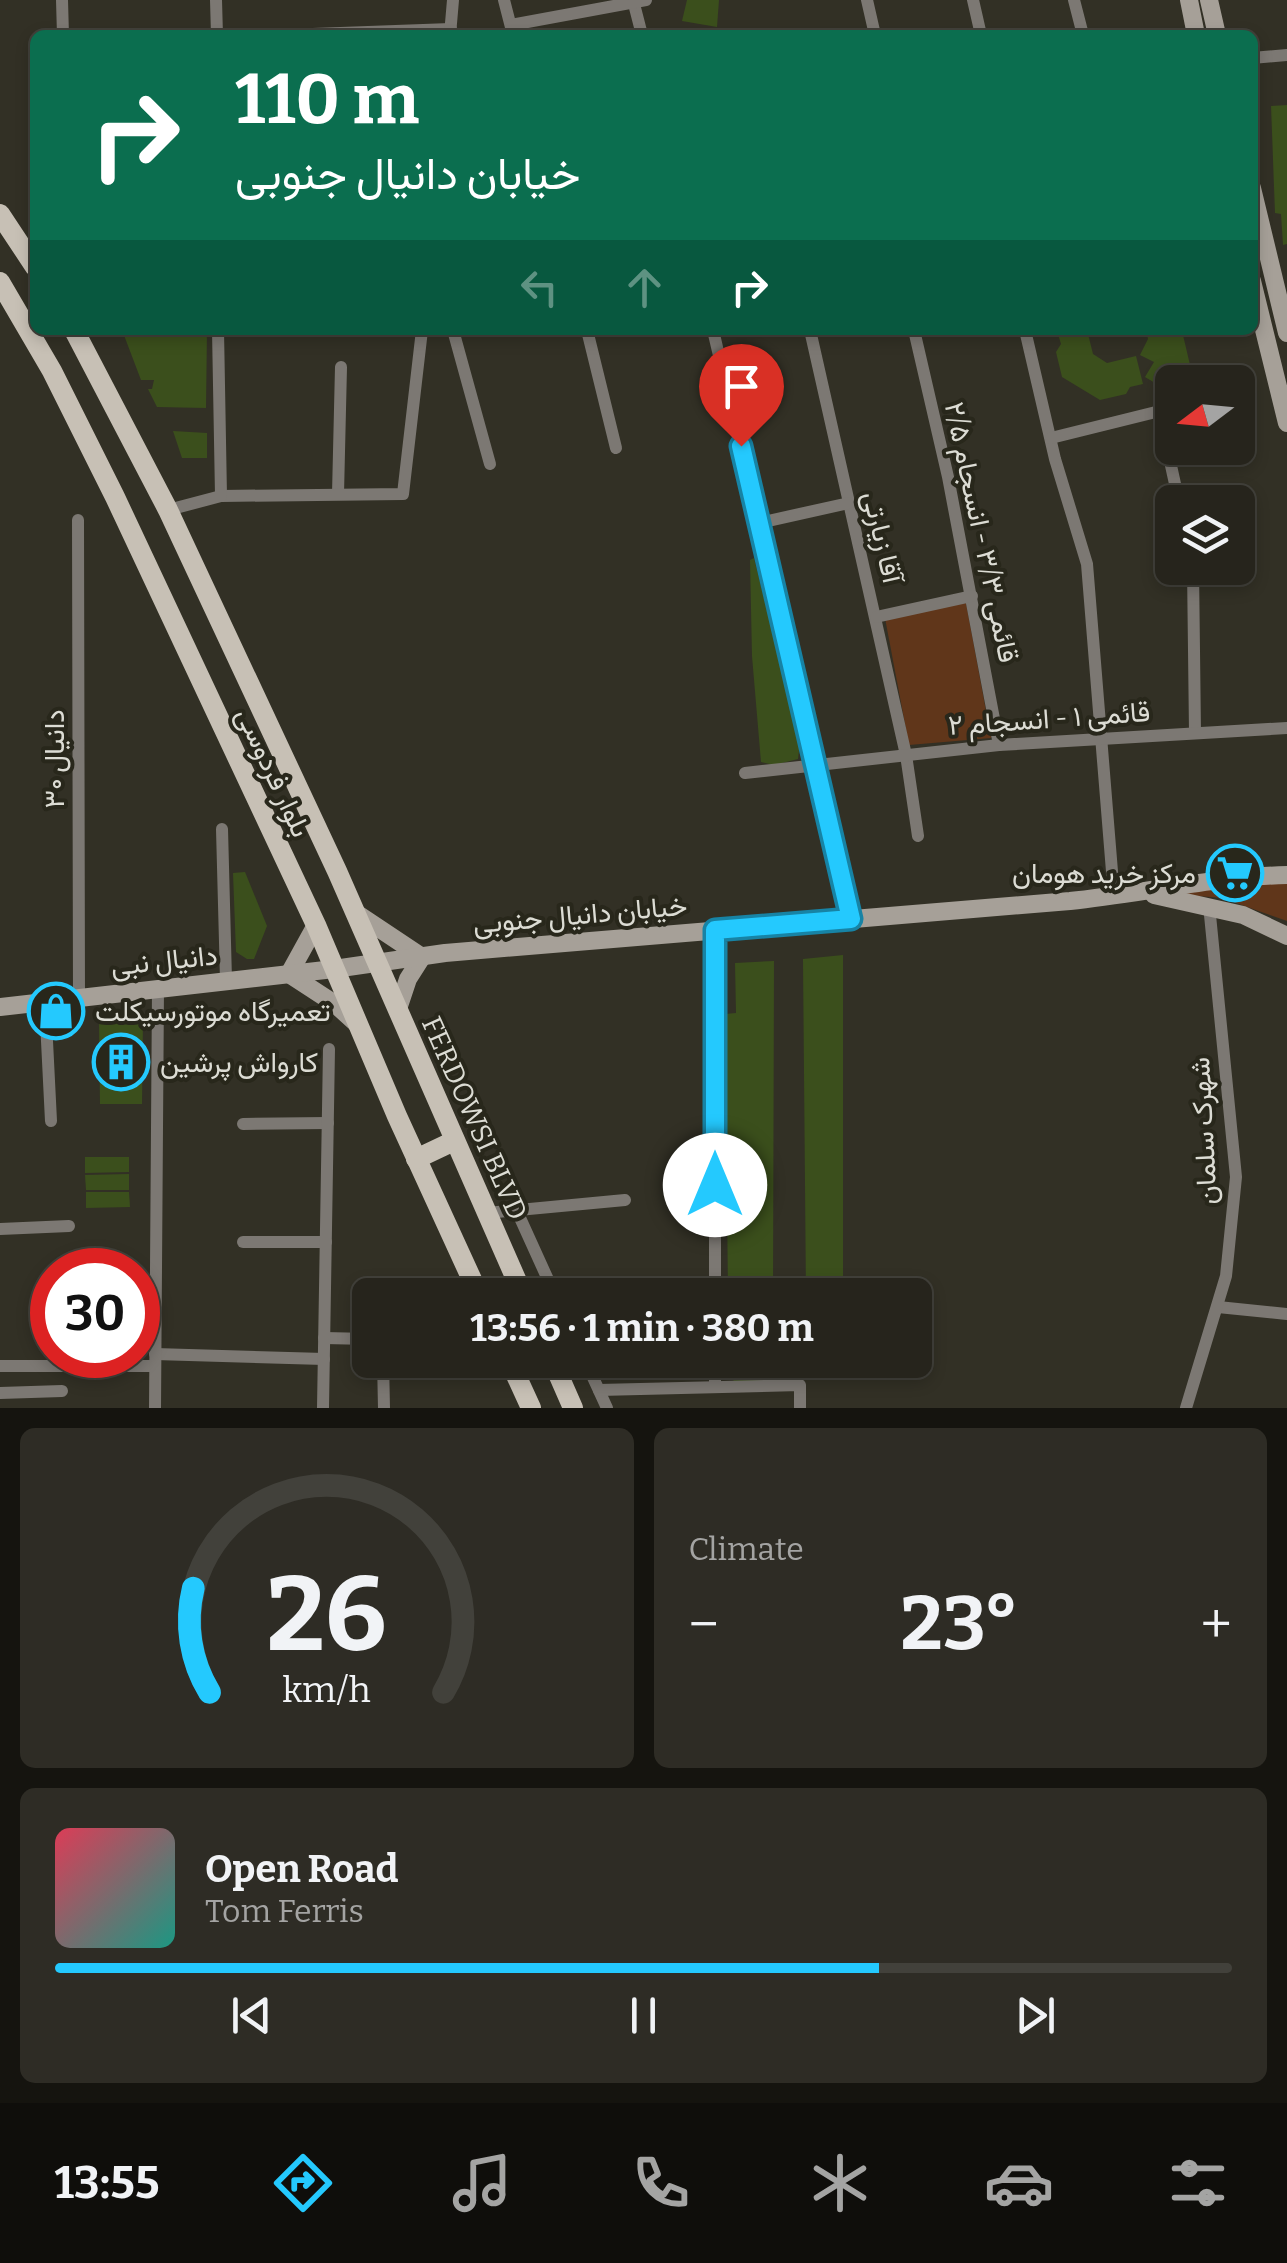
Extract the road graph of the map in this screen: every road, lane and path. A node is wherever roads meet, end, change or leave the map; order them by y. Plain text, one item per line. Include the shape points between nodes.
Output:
1 (62, 0) edge
2 (216, 0) edge
3 (454, 0) edge
4 (504, 0) edge
5 (867, 0) edge
6 (974, 0) edge
7 (1074, 0) edge
8 (1189, 0) edge
9 (1209, 0) edge
10 (637, 1) edge
11 (63, 30) edge
12 (217, 30) edge
13 (450, 30) edge
14 (512, 30) edge
15 (641, 30) edge
16 (874, 30) edge
17 (981, 30) edge
18 (1082, 30) edge
19 (1195, 30) edge
20 (1215, 30) edge
21 (1287, 56) edge
22 (1258, 58) edge
23 (1258, 213) edge
24 (0, 214) edge
25 (30, 259) edge
26 (0, 282) edge
27 (1258, 305) edge
28 (1287, 333) edge
29 (30, 334) edge
30 (31, 335) edge
31 (77, 335) edge
32 (218, 335) edge
33 (421, 335) edge
34 (454, 335) edge
35 (588, 335) edge
36 (714, 335) edge
37 (811, 335) edge
38 (915, 335) edge
39 (1027, 335) edge
40 (342, 366) dead end
41 (1155, 412) edge
42 (1287, 423) edge
43 (1050, 438) junction
44 (616, 448) dead end
45 (490, 464) dead end
46 (338, 494) junction
47 (221, 496) junction
48 (849, 502) junction
49 (168, 510) junction
50 (78, 520) dead end
51 (760, 524) junction
52 (1192, 585) edge
53 (972, 596) junction
54 (876, 618) junction
55 (1287, 728) edge
56 (1195, 732) junction
57 (1102, 739) junction
58 (999, 745) junction
59 (906, 755) junction
60 (815, 767) junction
61 (745, 773) dead end
62 (222, 829) dead end
63 (918, 836) dead end
64 (1287, 875) edge
65 (1144, 893) junction
66 (1114, 896) junction
67 (1209, 905) junction
68 (356, 913) junction
69 (851, 919) junction
70 (316, 926) junction
71 (715, 930) junction
72 (1287, 936) edge
73 (422, 956) junction
74 (379, 962) junction
75 (334, 969) junction
76 (289, 974) junction
77 (226, 980) junction
78 (158, 988) junction
79 (79, 997) junction
80 (44, 1001) junction
81 (0, 1007) edge
82 (398, 1010) junction
83 (357, 1024) junction
84 (329, 1049) dead end
85 (51, 1121) dead end
86 (328, 1123) junction
87 (243, 1124) dead end
88 (454, 1141) junction
89 (416, 1158) junction
90 (625, 1200) dead end
91 (516, 1209) junction
92 (487, 1214) junction
93 (70, 1226) dead end
94 (0, 1229) edge
95 (242, 1242) dead end
96 (326, 1242) junction
97 (156, 1248) edge
98 (471, 1278) edge
99 (515, 1278) edge
100 (547, 1278) edge
101 (715, 1278) edge
102 (1218, 1307) junction
103 (1287, 1314) edge
104 (324, 1338) junction
105 (352, 1339) edge
106 (324, 1359) junction
107 (160, 1360) edge
108 (30, 1365) edge
109 (0, 1366) edge
110 (155, 1378) edge
111 (383, 1378) edge
112 (518, 1378) edge
113 (560, 1378) edge
114 (593, 1378) edge
115 (715, 1378) edge
116 (715, 1386) junction
117 (598, 1390) junction
118 (62, 1391) dead end
119 (0, 1393) edge
120 (155, 1408) edge
121 (323, 1408) edge
122 (384, 1408) edge
123 (532, 1408) edge
124 (573, 1408) edge
125 (607, 1408) edge
126 (800, 1408) edge
127 (1186, 1408) edge

1 - 11 street
2 - 12 street
3 - 13 street
4 - 14 street
5 - 16 street
6 - 17 street
7 - 18 street
8 - 19 main road
9 - 20 main road
10 - 14 street
10 - 15 street
21 - 22 street
23 - 28 main road
24 - 25 main road
26 - 29 main road, بلوار فردوسی
27 - 42 main road
30 - 70 main road, بلوار فردوسی via 115,497
31 - 49 main road, بلوار فردوسی
32 - 47 street
33 - 46 street via 403,494
34 - 45 street
35 - 44 street
36 - 51 street
37 - 48 street, آقا زیارتی
38 - 53 street, قائمی ۳/۳ - انسجام ۲/۵
39 - 43 street
40 - 46 street
41 - 43 street
43 - 57 street via 1087,564
46 - 47 street
47 - 49 street
48 - 51 street
48 - 54 street, آقا زیارتی
49 - 68 main road, بلوار فردوسی
50 - 79 street, دانیال ۳۰
51 - 60 street
52 - 56 street
53 - 54 street
53 - 58 street, قائمی ۳/۳ - انسجام ۲/۵
54 - 59 street, آقا زیارتی
55 - 56 street, قائمی ۱ - انسجام ۲
56 - 57 street, قائمی ۱ - انسجام ۲
57 - 58 street, قائمی ۱ - انسجام ۲
57 - 66 street
58 - 59 street, قائمی ۱ - انسجام ۲
59 - 60 street, قائمی ۱ - انسجام ۲
59 - 63 street, آقا زیارتی
60 - 61 street, قائمی ۱ - انسجام ۲
60 - 69 street
62 - 77 street
64 - 65 main road, خیابان دانیال جنوبی
65 - 66 main road, خیابان دانیال جنوبی
65 - 67 main road, خیابان دانیال جنوبی
66 - 69 main road, خیابان دانیال جنوبی
67 - 72 main road, خیابان دانیال جنوبی
67 - 102 street, شهرک سلمان via 1236,1177
68 - 73 main road
68 - 74 main road, بلوار فردوسی
69 - 71 main road, خیابان دانیال جنوبی
70 - 75 main road, بلوار فردوسی
70 - 76 main road
71 - 73 main road, خیابان دانیال جنوبی
71 - 101 street
73 - 74 main road, خیابان دانیال جنوبی
73 - 82 main road
74 - 75 main road, خیابان دانیال جنوبی
74 - 82 main road, FERDOWSI BLVD
75 - 76 main road, دانیال نبی
75 - 83 main road, بلوار فردوسی
76 - 77 main road, دانیال نبی
76 - 83 main road
77 - 78 main road, دانیال نبی
78 - 79 main road, دانیال نبی
78 - 97 street
79 - 80 main road, دانیال نبی
80 - 81 main road, دانیال نبی
80 - 85 street
82 - 88 main road, FERDOWSI BLVD
83 - 89 main road, بلوار فردوسی
84 - 86 street
86 - 87 street
86 - 96 street
88 - 89 main road
88 - 92 main road, FERDOWSI BLVD
89 - 98 main road, بلوار فردوسی
90 - 91 street
91 - 92 street
91 - 100 street
92 - 99 main road, FERDOWSI BLVD
93 - 94 street
95 - 96 street
96 - 104 street
102 - 103 street
102 - 127 street, شهرک سلمان
104 - 105 street
104 - 106 street
106 - 107 street
106 - 121 street
108 - 109 street
110 - 120 street
111 - 122 street
112 - 123 main road
113 - 124 main road
114 - 117 street
115 - 116 street
116 - 117 street
116 - 126 street via 800,1386
117 - 125 street
118 - 119 street

